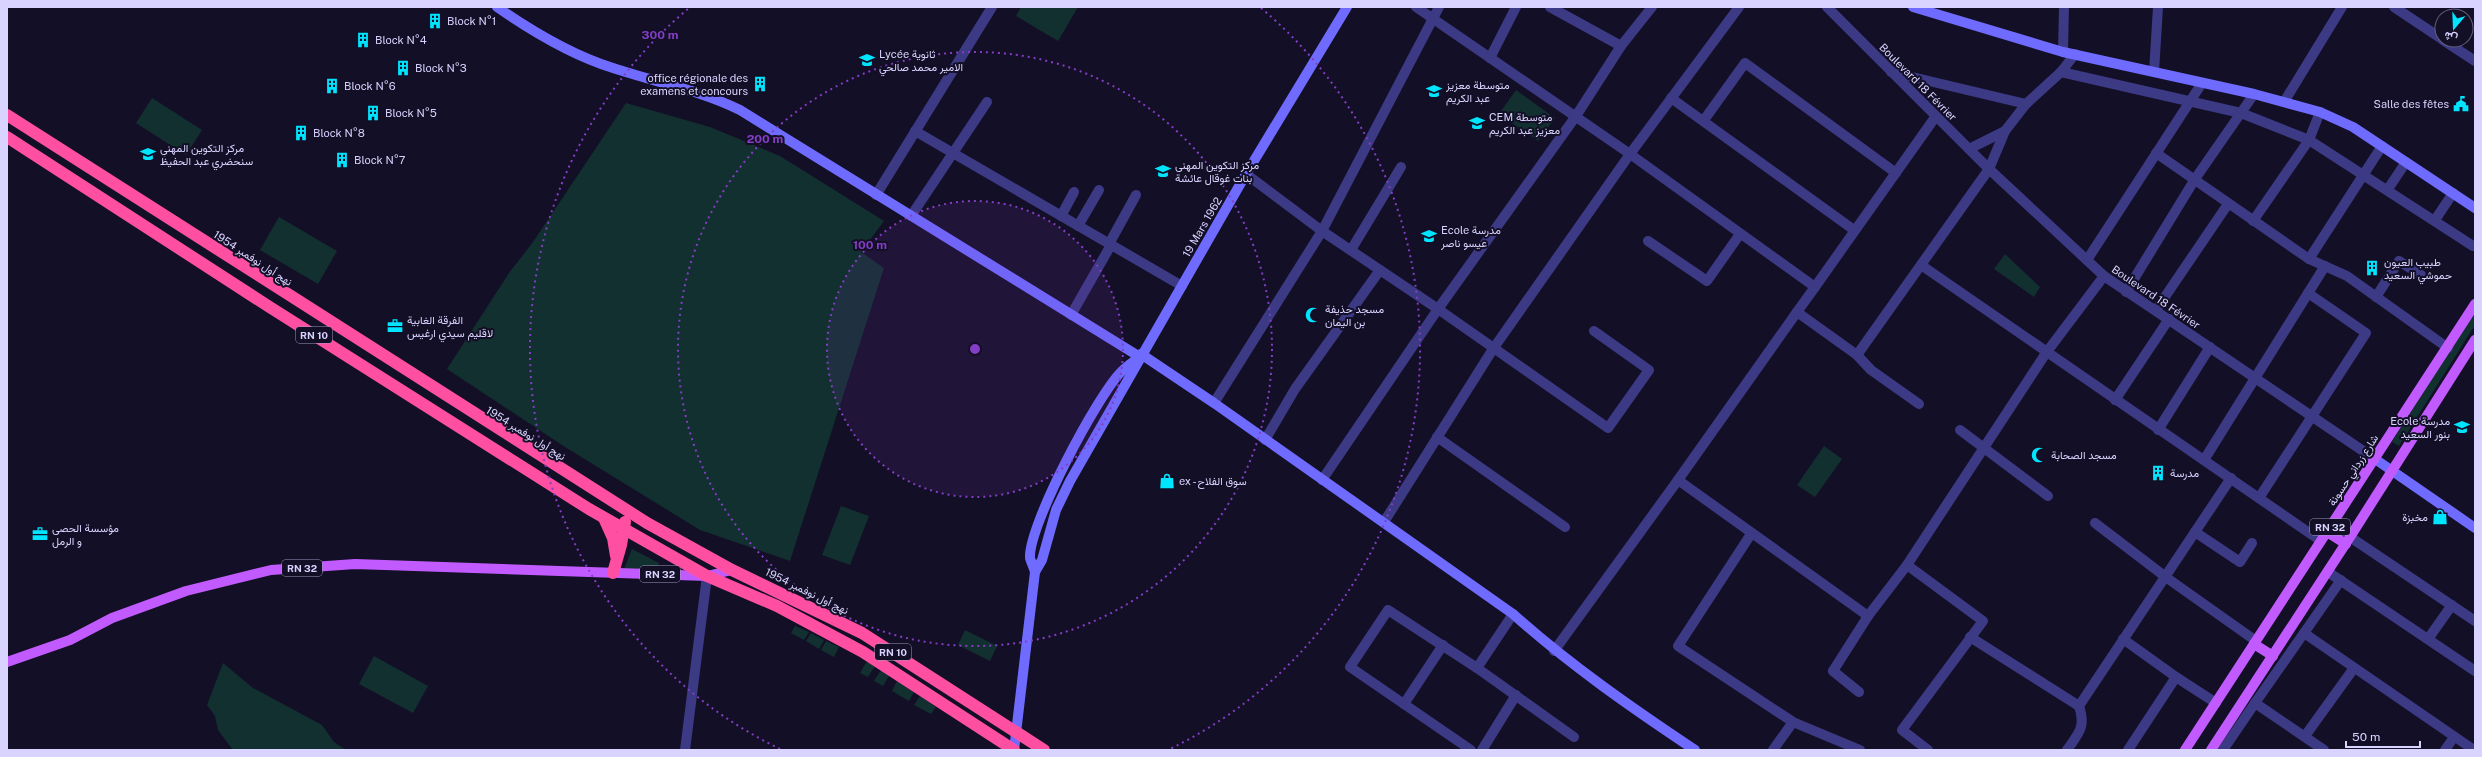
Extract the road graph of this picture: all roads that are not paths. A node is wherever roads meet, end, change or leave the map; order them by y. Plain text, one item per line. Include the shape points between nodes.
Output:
1 (497, 7) edge
2 (992, 7) edge
3 (1347, 7) edge
4 (1416, 7) edge
5 (1439, 7) edge
6 (1516, 7) edge
7 (1550, 7) edge
8 (1652, 7) edge
9 (1739, 7) edge
10 (1827, 7) edge
11 (1913, 7) edge
12 (2064, 7) edge
13 (2158, 7) edge
14 (2342, 7) edge
15 (2394, 7) edge
16 (1941, 11) edge
17 (1433, 19) junction
18 (2434, 34) edge
19 (1622, 46) junction
20 (2458, 48) edge
21 (2063, 52) junction
22 (2074, 54) junction
23 (2473, 56) edge
24 (1490, 58) junction
25 (1891, 72) junction
26 (2061, 72) junction
27 (2154, 72) junction
28 (2202, 83) junction
29 (2254, 94) junction
30 (1671, 98) junction
31 (2190, 101) junction
32 (986, 102) dead end
33 (2284, 102) junction
34 (2026, 104) junction
35 (2320, 112) junction
36 (2241, 113) junction
37 (7, 115) edge
38 (1576, 116) junction
39 (1936, 116) junction
40 (1704, 120) junction
41 (915, 131) junction
42 (2005, 131) junction
43 (7, 137) edge
44 (2309, 140) junction
45 (2382, 146) junction
46 (1969, 149) junction
47 (952, 153) junction
48 (2156, 153) junction
49 (1630, 154) junction
50 (2406, 162) junction
51 (1401, 167) dead end
52 (1989, 169) junction
53 (1896, 173) junction
54 (1246, 174) junction
55 (2363, 174) junction
56 (2195, 179) junction
57 (2388, 189) junction
58 (1099, 190) dead end
59 (1074, 192) dead end
60 (2453, 194) junction
61 (876, 195) junction
62 (1136, 195) dead end
63 (2228, 204) junction
64 (2475, 208) edge
65 (911, 216) junction
66 (1061, 216) junction
67 (2435, 220) junction
68 (2254, 221) junction
69 (1078, 226) junction
70 (1854, 230) junction
71 (1322, 231) junction
72 (1740, 234) junction
73 (1648, 241) dead end
74 (1110, 244) junction
75 (2473, 246) dead end
76 (1351, 250) junction
77 (2309, 259) junction
78 (2087, 260) junction
79 (1921, 265) junction
80 (2325, 266) junction
81 (1380, 270) junction
82 (2421, 275) dead end
83 (2104, 276) junction
84 (1182, 286) junction
85 (1815, 287) junction
86 (2126, 292) junction
87 (2308, 293) junction
88 (2376, 297) junction
89 (2475, 304) edge
90 (1438, 309) junction
91 (2156, 310) junction
92 (1797, 312) junction
93 (1072, 315) junction
94 (2169, 319) junction
95 (1594, 331) dead end
96 (2475, 340) edge
97 (2210, 347) junction
98 (2448, 348) junction
99 (1493, 349) junction
100 (2046, 353) junction
101 (1857, 355) junction
102 (1141, 356) junction
103 (2255, 376) junction
104 (2115, 400) junction
105 (1214, 402) junction
106 (1919, 404) dead end
107 (2311, 417) junction
108 (1960, 430) dead end
109 (2158, 430) junction
110 (1437, 437) junction
111 (1265, 440) junction
112 (1982, 448) junction
113 (2375, 459) junction
114 (2204, 460) junction
115 (2392, 471) junction
116 (2232, 478) junction
117 (1322, 480) junction
118 (1678, 480) junction
119 (2048, 496) dead end
120 (2259, 498) junction
121 (622, 507) junction
122 (604, 518) junction
123 (1384, 522) junction
124 (2095, 523) dead end
125 (1565, 527) dead end
126 (2475, 528) edge
127 (624, 529) junction
128 (2195, 532) junction
129 (1751, 534) junction
130 (2324, 537) junction
131 (2348, 540) junction
132 (2252, 543) dead end
133 (617, 559) junction
134 (1907, 565) junction
135 (732, 570) junction
136 (1035, 572) junction
137 (2328, 572) junction
138 (613, 573) junction
139 (707, 576) junction
140 (2166, 578) junction
141 (2341, 580) junction
142 (2452, 606) junction
143 (1513, 614) junction
144 (1868, 616) junction
145 (2475, 621) edge
146 (2304, 633) junction
147 (1970, 637) junction
148 (2123, 639) junction
149 (2428, 639) junction
150 (2255, 643) junction
151 (1443, 644) junction
152 (1554, 651) junction
153 (2273, 656) junction
154 (7, 662) edge
155 (1477, 668) junction
156 (2354, 668) junction
157 (2475, 671) edge
158 (2176, 677) junction
159 (1859, 692) dead end
160 (1516, 695) junction
161 (2216, 703) junction
162 (2255, 703) junction
163 (1404, 704) junction
164 (2079, 706) junction
165 (1793, 722) junction
166 (1017, 732) junction
167 (2305, 736) junction
168 (1574, 737) dead end
169 (2454, 737) junction
170 (684, 750) edge
171 (1014, 750) edge
172 (1044, 750) edge
173 (1471, 750) edge
174 (1482, 750) edge
175 (1695, 750) edge
176 (1773, 750) edge
177 (1860, 750) edge
178 (1928, 750) edge
179 (2067, 750) edge
180 (2128, 750) edge
181 (2185, 750) edge
182 (2211, 750) edge
183 (2223, 750) edge
184 (2324, 750) edge
185 (2445, 750) edge
186 (2474, 750) edge

1 - 61 street via 528,28 585,57 734,107
2 - 41 street
3 - 54 street, 19 Mars 1962
4 - 17 street
5 - 17 street
6 - 24 street
7 - 19 street
8 - 19 street
9 - 30 street
10 - 25 street, Boulevard 18 Février
11 - 16 street
12 - 21 street
13 - 27 street
14 - 33 street
15 - 18 street
16 - 21 street
17 - 24 street
17 - 71 street
19 - 38 street
20 - 23 street
21 - 22 street
22 - 26 street
22 - 27 street
24 - 38 street
25 - 34 street
25 - 39 street, Boulevard 18 Février
26 - 31 street
26 - 34 street
27 - 28 street
28 - 29 street
28 - 31 street
29 - 33 street
29 - 36 street
30 - 40 street
30 - 49 street
31 - 36 street
31 - 48 street
32 - 47 street
33 - 35 street
34 - 42 street
35 - 44 street
35 - 45 street via 2353,127
36 - 44 street
36 - 56 street
37 - 121 highway, نهج أول نوفمبر 1954 / RN 10
38 - 49 street
38 - 90 street
39 - 46 street, Boulevard 18 Février
39 - 53 street
40 - 53 street via 1744,63
40 - 70 street
41 - 47 street
41 - 61 street
42 - 46 street
42 - 52 street
43 - 122 highway, RN 10 via 274,310
44 - 55 street
44 - 68 street
45 - 50 street
45 - 55 street
46 - 52 street, Boulevard 18 Février
47 - 65 street
47 - 66 street
48 - 56 street
48 - 78 street
49 - 72 street
49 - 99 street
50 - 57 street
50 - 60 street
51 - 76 street
52 - 78 street, Boulevard 18 Février
52 - 79 street
53 - 70 street
54 - 71 street
54 - 84 street, 19 Mars 1962
55 - 57 street
55 - 77 street
56 - 63 street
56 - 86 street
57 - 67 street
58 - 69 street
59 - 66 street
60 - 64 street
60 - 67 street
61 - 65 street
62 - 74 street
63 - 68 street
63 - 91 street
65 - 93 street
66 - 69 street
67 - 75 street
68 - 77 street
69 - 74 street
70 - 85 street
71 - 76 street
71 - 105 street
72 - 73 street via 1707,281
72 - 85 street
74 - 84 street
74 - 93 street
76 - 81 street
77 - 80 street
78 - 83 street, Boulevard 18 Février
79 - 100 street
79 - 101 street
80 - 87 street
80 - 88 street via 2347,276
81 - 90 street
81 - 111 street via 1295,389
82 - 88 street via 2399,261
83 - 86 street, Boulevard 18 Février
83 - 100 street
84 - 102 street, 19 Mars 1962
85 - 92 street
86 - 91 street, Boulevard 18 Février
87 - 103 street
87 - 107 street via 2366,333
88 - 98 street
89 - 98 main road, شارع زرداني حسونة / RN 32
90 - 99 street
90 - 117 street
91 - 94 street, Boulevard 18 Février
92 - 101 street
92 - 118 street
93 - 102 street
94 - 97 street, Boulevard 18 Février
94 - 104 street
95 - 99 street via 1649,370 1608,428
96 - 115 main road, RN 32
97 - 103 street, Boulevard 18 Février
97 - 109 street
98 - 113 main road, شارع زرداني حسونة / RN 32
99 - 110 street
100 - 104 street
100 - 112 street
101 - 106 street via 1871,370
102 - 105 street
102 - 136 street, 19 Mars 1962 via 1063,496 1042,560
102 - 136 street via 1121,372 1107,392 1054,484 1035,534 1030,558
103 - 107 street, Boulevard 18 Février
103 - 114 street
104 - 109 street
105 - 111 street
107 - 113 street, Boulevard 18 Février
107 - 120 street
108 - 112 street
109 - 114 street
110 - 123 street
110 - 125 street
111 - 117 street
112 - 119 street
112 - 134 street
113 - 115 street, Boulevard 18 Février
113 - 130 main road, شارع زرداني حسونة / RN 32
114 - 116 street
115 - 126 street, Boulevard 18 Février
115 - 131 main road, RN 32
116 - 120 street
116 - 128 street
117 - 123 street
118 - 129 street
118 - 152 street
120 - 130 street
121 - 127 highway
121 - 135 highway, نهج أول نوفمبر 1954 / RN 10 via 675,540
122 - 127 highway, RN 10
122 - 133 highway via 613,538
123 - 143 street
124 - 140 street
127 - 133 highway
127 - 139 highway, RN 10
128 - 132 street via 2240,562
128 - 140 street
129 - 144 street
129 - 165 street via 1678,646
130 - 131 main road
130 - 150 main road, شارع زرداني حسونة / RN 32
131 - 137 main road, RN 32
131 - 142 street
133 - 138 highway
134 - 144 street
134 - 147 street via 1984,621
135 - 139 main road, RN 32
135 - 166 highway, نهج أول نوفمبر 1954 / RN 10 via 862,633
136 - 166 street
137 - 141 street
137 - 153 main road, RN 32
138 - 139 main road, RN 32
138 - 154 main road, RN 32 via 355,564 271,570 186,591 112,618 70,640
139 - 170 street
139 - 171 highway, RN 10 via 777,606 863,652
140 - 148 street
140 - 150 street
141 - 146 street
141 - 149 street
142 - 145 street
142 - 149 street
143 - 152 street
143 - 155 street
144 - 159 street via 1833,671
146 - 156 street
146 - 162 street
147 - 164 street
147 - 178 street via 1902,730
148 - 158 street
148 - 164 street
149 - 157 street
150 - 153 main road
150 - 161 main road, شارع زرداني حسونة / RN 32
151 - 155 street
151 - 163 street
151 - 163 street via 1388,610 1350,667
152 - 175 street
153 - 182 main road, RN 32
155 - 160 street
156 - 167 street
156 - 169 street
158 - 161 street
158 - 180 street
160 - 168 street
160 - 174 street
161 - 181 main road, شارع زرداني حسونة / RN 32
162 - 167 street
162 - 183 street
163 - 173 street
164 - 179 street via 2084,720
165 - 176 street
165 - 177 street
166 - 171 street
166 - 172 highway, نهج أول نوفمبر 1954 / RN 10
167 - 184 street
169 - 185 street
169 - 186 street

